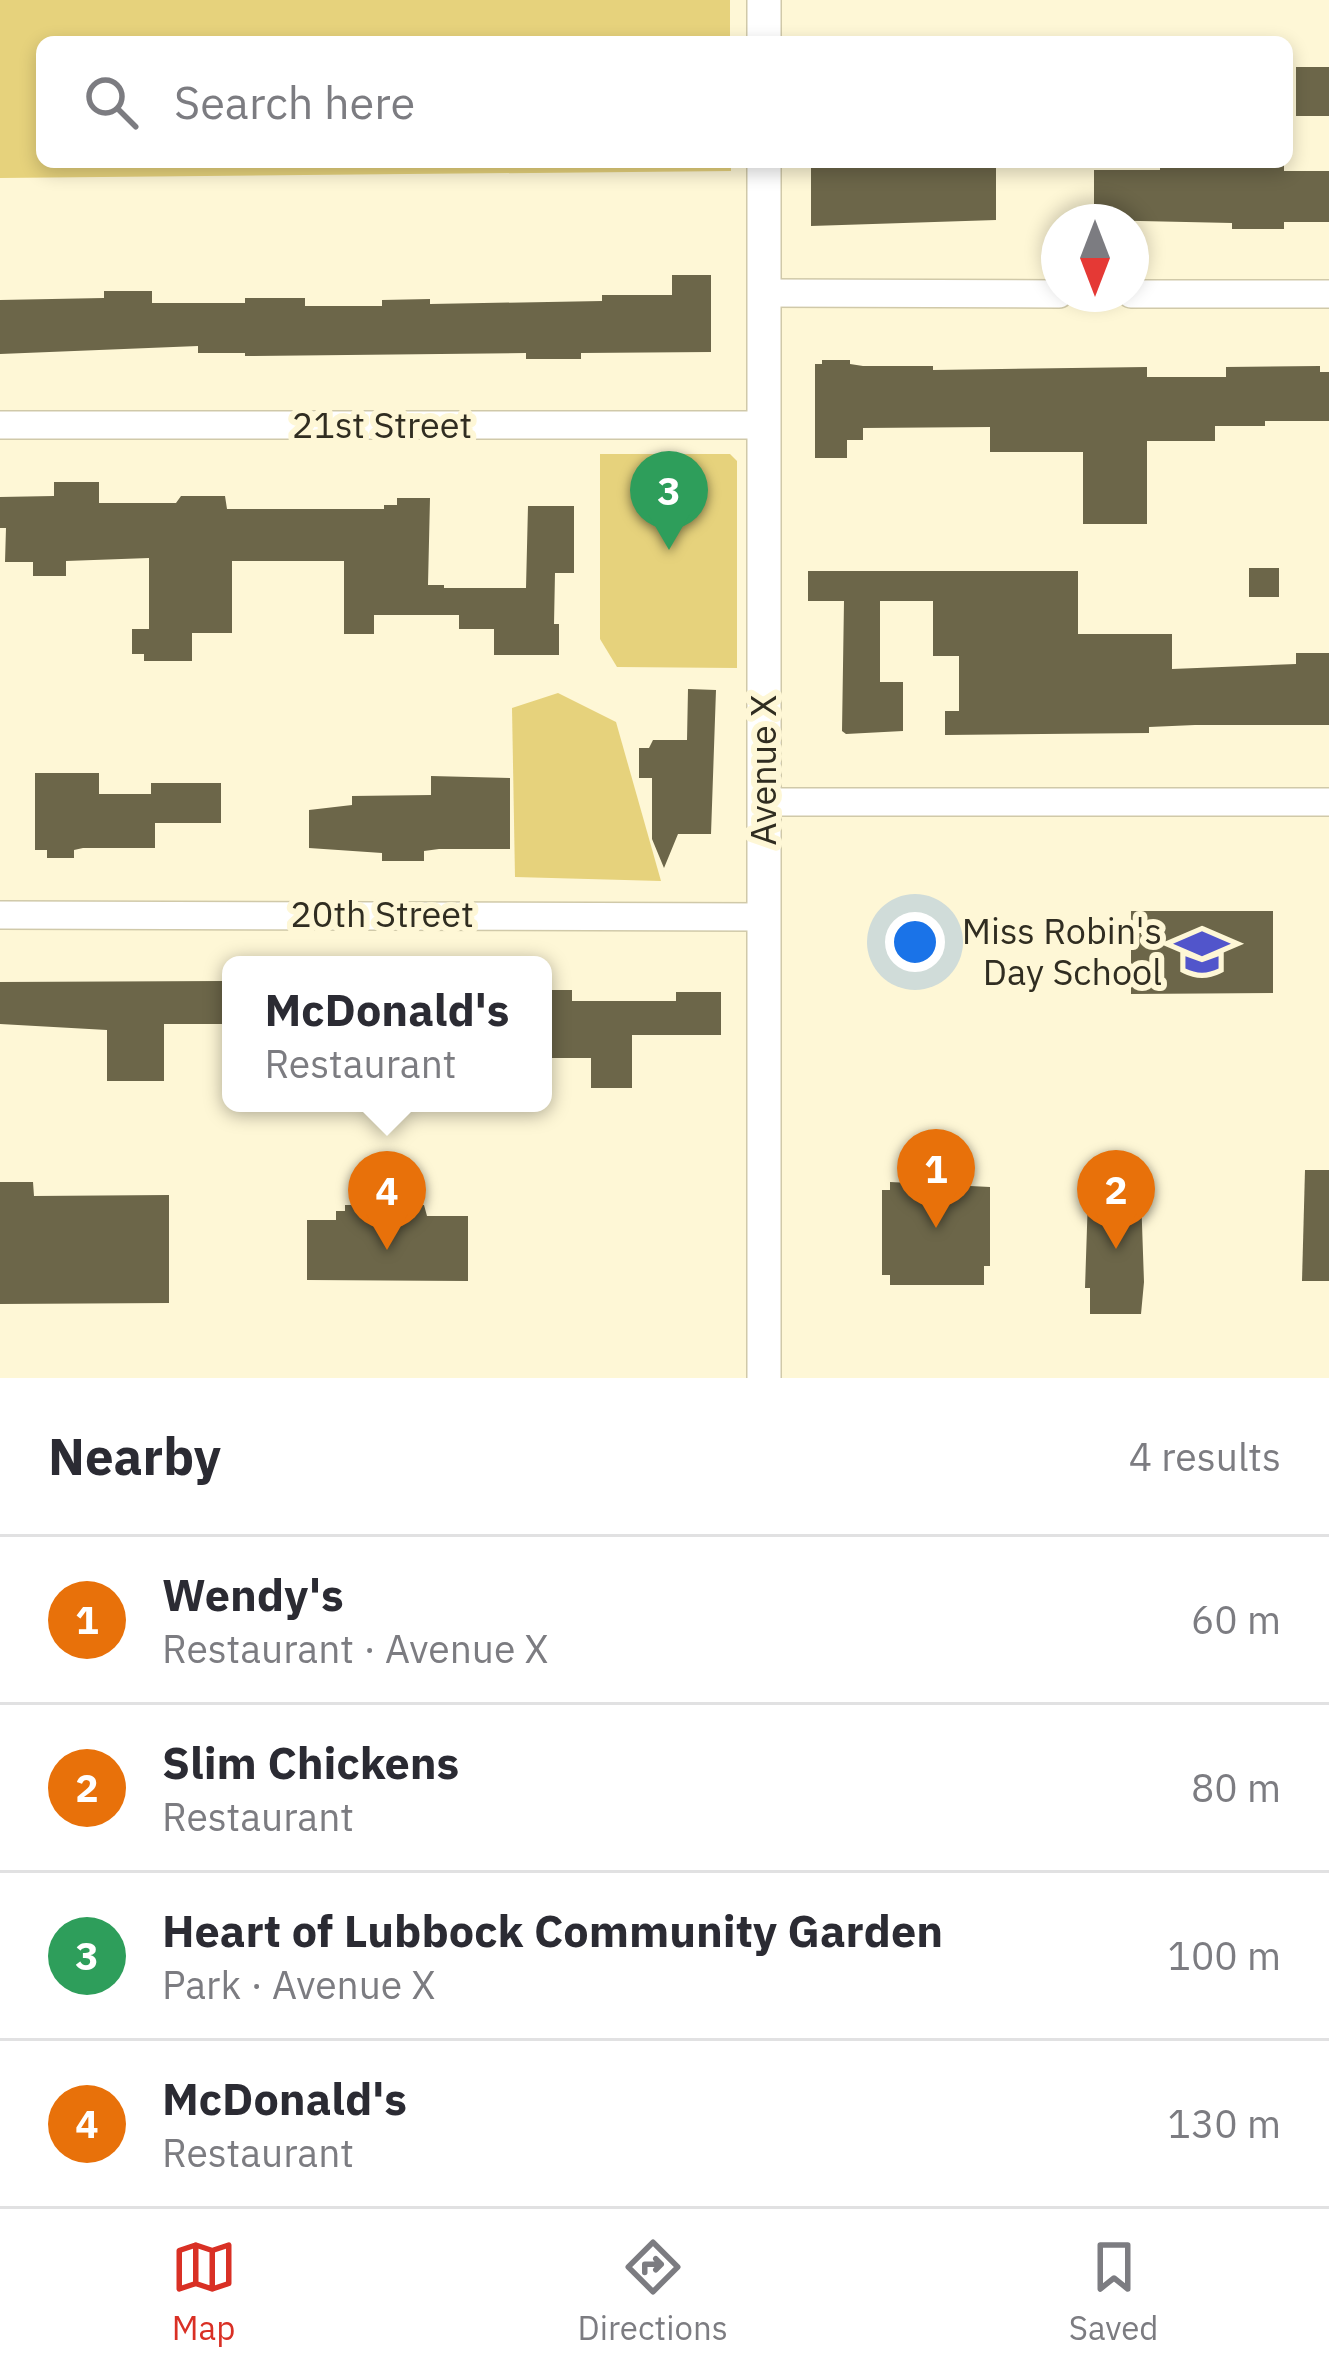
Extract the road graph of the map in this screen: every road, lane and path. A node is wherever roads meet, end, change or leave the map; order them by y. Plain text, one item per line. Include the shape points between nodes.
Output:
1 (764, 0) edge
2 (764, 36) edge
3 (764, 168) edge
4 (764, 292) junction
5 (1041, 293) edge
6 (1149, 294) edge
7 (1329, 294) edge
8 (0, 425) edge
9 (764, 425) junction
10 (763, 802) junction
11 (1329, 802) edge
12 (0, 915) edge
13 (763, 917) junction
14 (764, 1378) edge

1 - 2 street
3 - 4 street, Avenue X
4 - 5 street
4 - 9 street, Avenue X
6 - 7 street
8 - 9 street, 21st Street
9 - 10 street, Avenue X
10 - 11 street
10 - 13 street, Avenue X
12 - 13 street, 20th Street
13 - 14 street, Avenue X

